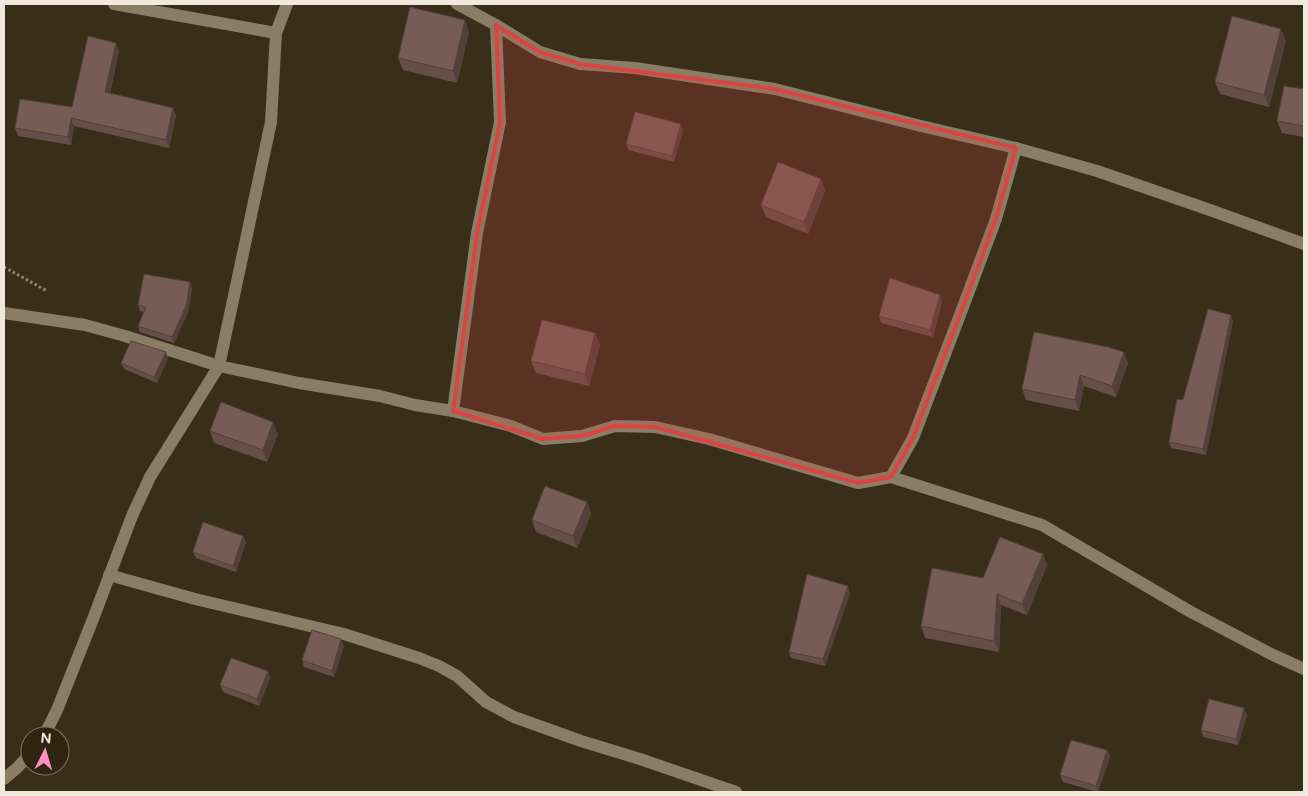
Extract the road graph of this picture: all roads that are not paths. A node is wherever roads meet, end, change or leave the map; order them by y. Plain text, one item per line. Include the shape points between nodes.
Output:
1 (114, 4) edge
2 (287, 4) edge
3 (457, 4) edge
4 (496, 26) junction
5 (276, 33) junction
6 (1016, 148) junction
7 (1304, 244) edge
8 (4, 313) edge
9 (219, 366) junction
10 (453, 411) junction
11 (890, 477) junction
12 (110, 575) junction
13 (1304, 669) edge
14 (49, 726) edge
15 (20, 765) edge
16 (4, 779) edge
17 (736, 792) edge

1 - 5 street
2 - 5 street
3 - 4 street
4 - 6 street via 540,52 580,64 635,68 775,89
4 - 10 street via 500,122 477,233
5 - 9 street via 271,122
6 - 7 street via 1116,178
6 - 11 street via 996,219 960,316 913,438
8 - 9 street via 85,326
9 - 10 street
9 - 12 street via 150,477
10 - 11 street via 511,426 543,439 582,436 615,426 655,427 858,483
11 - 13 street via 1042,525 1191,612
12 - 14 street
12 - 17 street via 344,634 419,658 457,676 486,702 514,717
15 - 16 street

